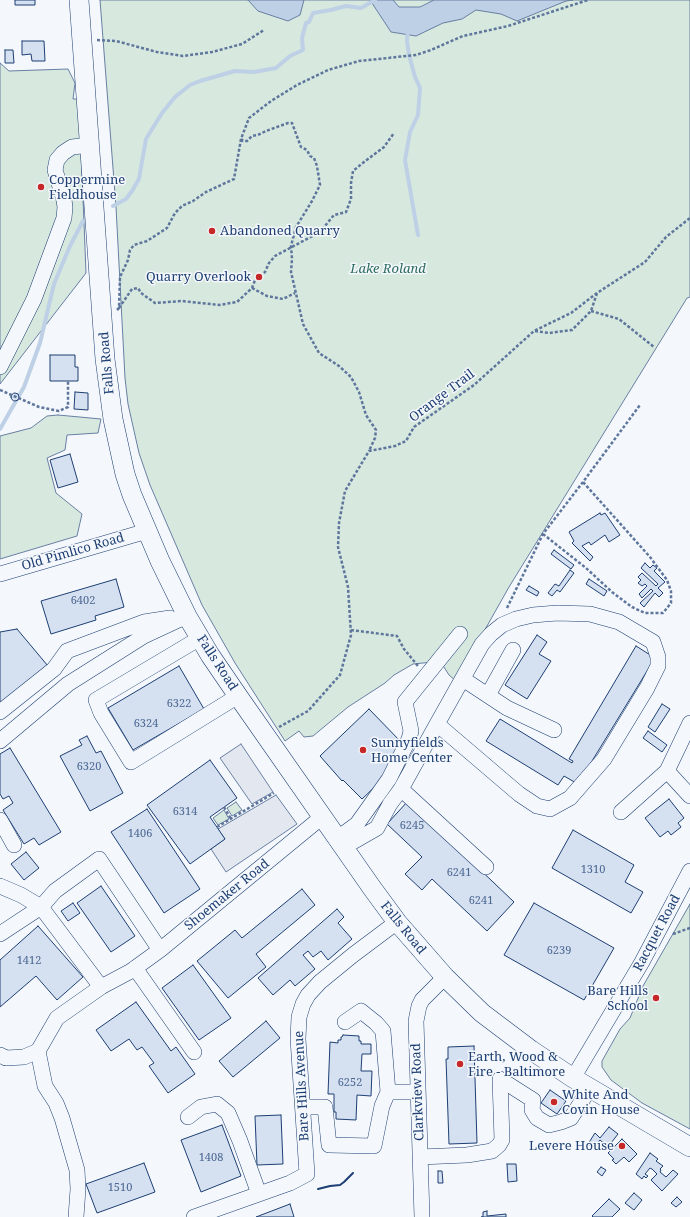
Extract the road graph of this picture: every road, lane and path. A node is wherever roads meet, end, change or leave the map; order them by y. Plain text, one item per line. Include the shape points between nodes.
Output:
1 (79, 0) edge
2 (588, 0) edge
3 (264, 30) dead end
4 (83, 39) junction
5 (394, 133) dead end
6 (241, 139) junction
7 (90, 145) junction
8 (690, 218) edge
9 (291, 246) junction
10 (252, 288) junction
11 (295, 292) junction
12 (597, 293) junction
13 (111, 309) junction
14 (591, 311) junction
15 (534, 331) junction
16 (654, 347) dead end
17 (0, 367) edge
18 (68, 381) dead end
19 (0, 390) edge
20 (640, 404) dead end
21 (369, 451) junction
22 (584, 482) junction
23 (147, 531) junction
24 (543, 534) junction
25 (0, 574) edge
26 (187, 616) junction
27 (502, 625) junction
28 (350, 630) junction
29 (460, 634) dead end
30 (200, 638) junction
31 (512, 650) dead end
32 (427, 674) junction
33 (463, 679) junction
34 (488, 695) junction
35 (238, 696) junction
36 (0, 712) edge
37 (690, 723) edge
38 (437, 724) junction
39 (554, 730) dead end
40 (265, 735) junction
41 (0, 742) edge
42 (667, 771) junction
43 (401, 789) junction
44 (274, 793) dead end
45 (690, 796) edge
46 (224, 807) dead end
47 (621, 812) dead end
48 (322, 817) junction
49 (231, 819) junction
50 (0, 820) edge
51 (217, 828) dead end
52 (341, 843) junction
53 (14, 845) dead end
54 (486, 867) dead end
55 (690, 871) edge
56 (0, 886) edge
57 (41, 907) junction
58 (398, 922) junction
59 (0, 934) edge
60 (160, 950) junction
61 (133, 969) junction
62 (445, 977) junction
63 (101, 987) junction
64 (345, 1022) dead end
65 (38, 1051) junction
66 (194, 1052) dead end
67 (0, 1056) edge
68 (573, 1078) junction
69 (590, 1088) junction
70 (388, 1092) junction
71 (418, 1092) junction
72 (303, 1107) junction
73 (188, 1117) dead end
74 (690, 1147) edge
75 (420, 1157) junction
76 (259, 1194) junction
77 (76, 1217) edge
78 (194, 1217) edge
79 (422, 1217) edge

1 - 4 main road, Falls Road
2 - 6 path via 508,26 463,36 416,55 359,61 328,70 297,85 249,118
3 - 4 path via 242,44 183,56 116,41
4 - 7 main road, Falls Road
5 - 9 path via 384,147 354,171 351,199 346,212 334,215 320,232
6 - 9 path via 247,141 252,136 292,123 301,147 314,158 320,185 296,227
6 - 13 path via 234,179 182,206 167,228 147,241 134,245 130,250
7 - 13 main road, Falls Road
7 - 17 street via 72,147 56,160 55,170 64,200 64,218 34,300
8 - 12 path, Orange Trail via 666,237 645,262
9 - 10 path via 275,256 265,272 255,280
9 - 11 path via 291,272
10 - 11 path via 267,296 283,299
10 - 13 path via 237,302 219,305 155,303 138,288 132,289
11 - 21 path via 302,324 318,353 339,366 350,377 366,415 376,430
12 - 14 path
12 - 15 path, Orange Trail via 571,313
13 - 23 main road, Falls Road via 108,386 125,474
14 - 15 path via 572,330 549,333
14 - 16 path via 619,319
15 - 21 path, Orange Trail via 474,385 414,427 406,441
18 - 19 path via 68,407 59,411 48,410
20 - 22 path
21 - 28 path via 345,491 338,523 338,547 348,587
22 - 24 path
22 - 24 path via 667,580 671,591 671,603 663,613 645,613 632,608
23 - 25 street, Old Pimlico Road
23 - 26 main road, Falls Road
24 - 27 path via 507,608
26 - 30 main road, Falls Road
26 - 36 street via 144,622 67,651 54,669
26 - 41 street via 144,636 68,684
27 - 33 street via 482,644
27 - 38 street via 533,615 590,614 619,622 653,642 658,666 604,759 570,798 550,809 537,806 519,794
28 - 32 path via 398,636 404,649
28 - 40 path via 351,636 340,675 308,711
29 - 32 street
30 - 35 main road, Falls Road
30 - 35 street via 96,700 101,713 132,762
31 - 34 street
32 - 52 street via 405,702 411,731 389,779
33 - 34 street
33 - 38 street
34 - 39 street via 507,708
35 - 40 main road, Falls Road
37 - 42 street
38 - 43 street
40 - 48 main road, Falls Road
42 - 45 street
42 - 47 street
43 - 52 street via 378,828
43 - 54 street
44 - 49 path
46 - 49 path
48 - 52 main road, Falls Road
48 - 60 street, Shoemaker Road
49 - 51 path
50 - 53 street
52 - 58 main road, Falls Road
55 - 68 street, Racquet Road via 642,962
56 - 57 street
57 - 59 street
57 - 60 street via 55,891 100,859
57 - 63 street
58 - 62 main road, Falls Road
58 - 72 street, Bare Hills Avenue via 320,982 303,1004 299,1017 298,1039
60 - 61 street, Shoemaker Road
61 - 63 street, Shoemaker Road
61 - 66 street
62 - 68 main road, Falls Road via 507,1033
62 - 71 street, Clarkview Road via 422,1000 418,1013
63 - 65 street, Shoemaker Road via 57,1018
64 - 70 street via 361,1011 383,1031
65 - 67 street via 24,1057
65 - 77 street via 45,1086 62,1118 77,1170
68 - 69 main road, Falls Road
69 - 74 main road, Falls Road
69 - 75 street via 571,1118 549,1125 537,1118 532,1110 533,1100 500,1079 500,1145 492,1151 467,1155
70 - 71 street
70 - 72 street via 382,1106 374,1146 329,1145 326,1107
71 - 75 street, Clarkview Road
72 - 76 street, Bare Hills Avenue via 307,1174
73 - 76 street via 201,1107 217,1104 228,1113
75 - 79 street, Clarkview Road
76 - 78 street

